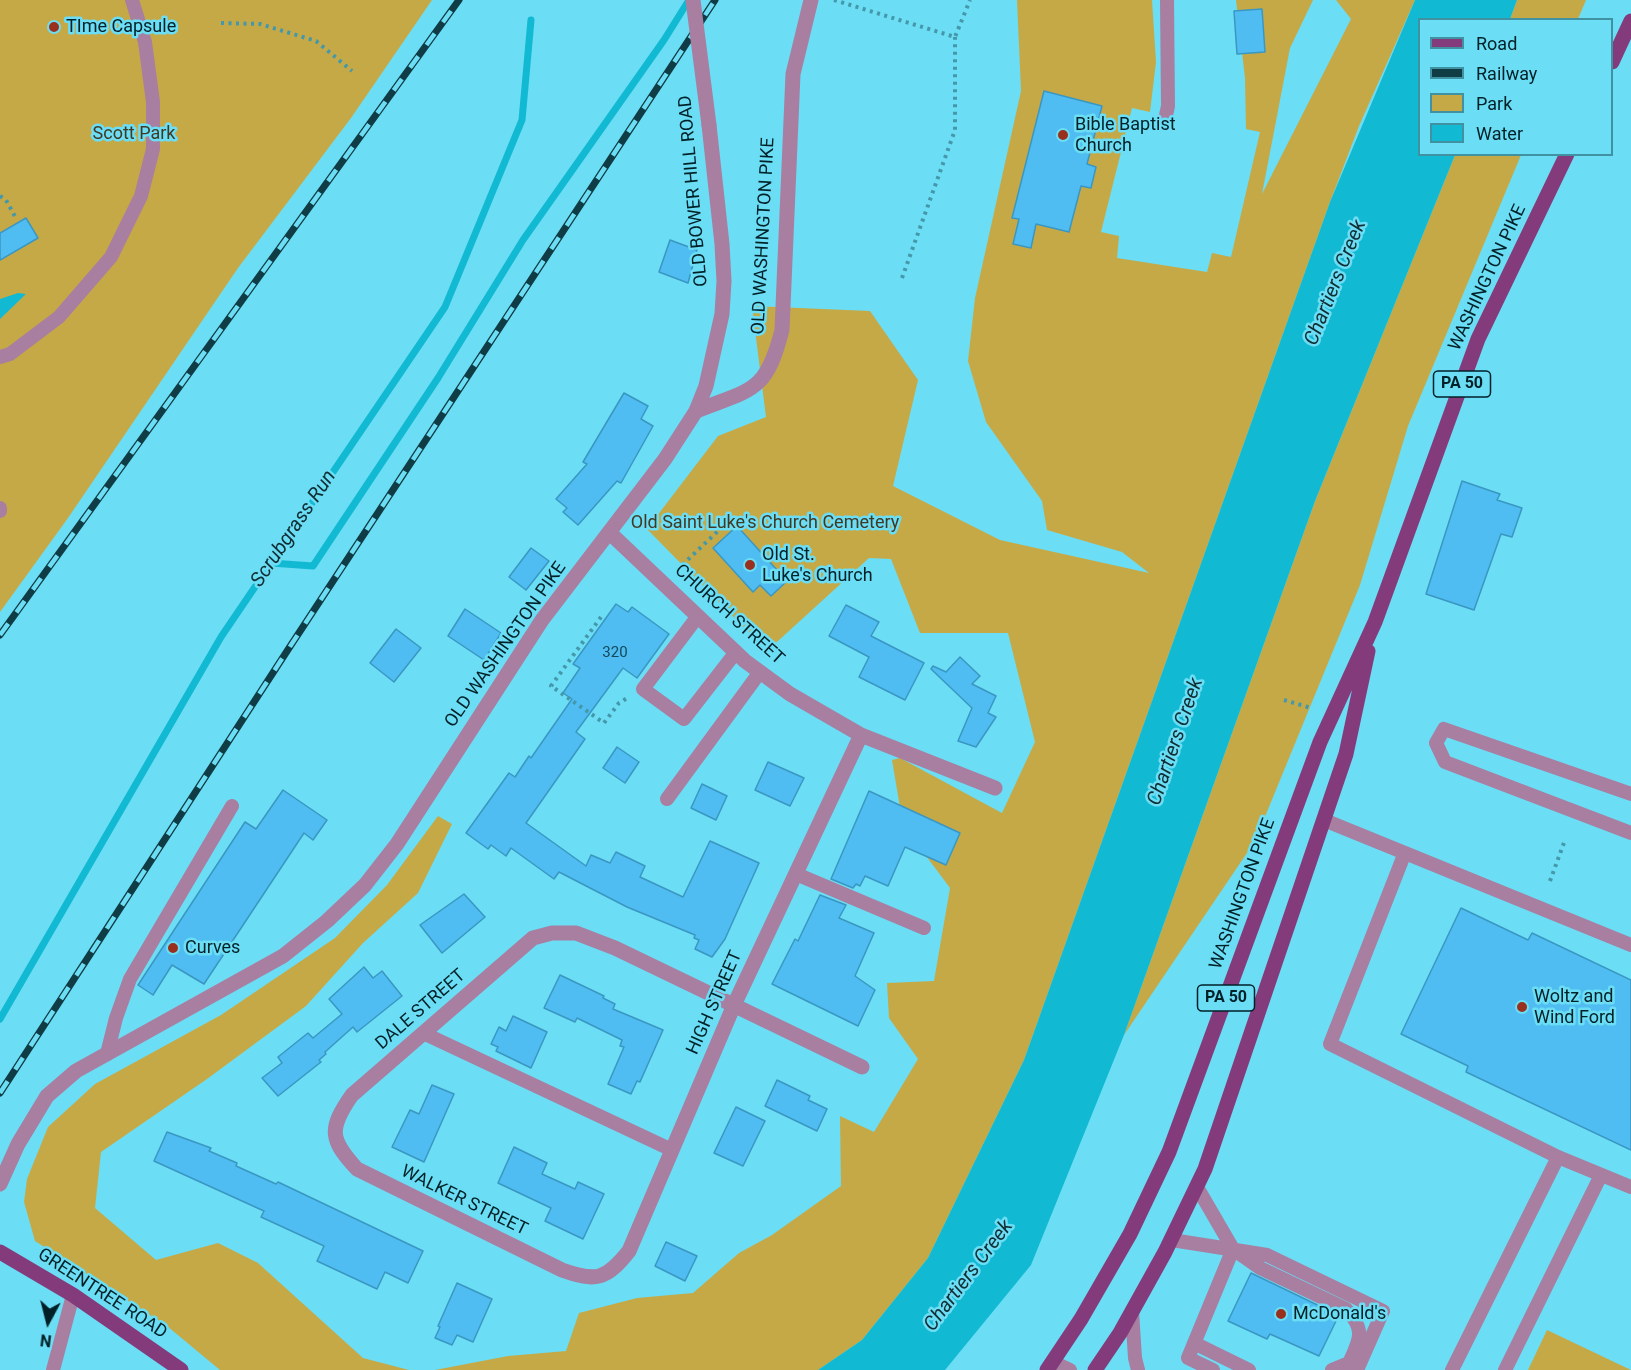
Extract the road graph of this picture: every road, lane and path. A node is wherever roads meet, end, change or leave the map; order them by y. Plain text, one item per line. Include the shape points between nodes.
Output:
1 (132, 0) edge
2 (693, 0) edge
3 (811, 0) edge
4 (834, 0) edge
5 (970, 0) edge
6 (1167, 0) edge
7 (1631, 21) edge
8 (221, 23) dead end
9 (1627, 34) edge
10 (955, 37) junction
11 (1613, 58) edge
12 (352, 70) dead end
13 (1165, 120) dead end
14 (1566, 156) edge
15 (0, 196) edge
16 (16, 220) dead end
17 (902, 278) dead end
18 (0, 357) edge
19 (696, 411) junction
20 (718, 531) dead end
21 (610, 533) junction
22 (663, 583) junction
23 (698, 615) junction
24 (601, 617) dead end
25 (1375, 622) junction
26 (736, 652) junction
27 (760, 672) junction
28 (643, 690) junction
29 (1284, 700) dead end
30 (1311, 708) dead end
31 (861, 735) junction
32 (994, 788) dead end
33 (1631, 794) edge
34 (667, 799) dead end
35 (232, 806) dead end
36 (1324, 820) junction
37 (1631, 833) edge
38 (1565, 840) dead end
39 (1404, 855) junction
40 (796, 874) junction
41 (1550, 881) dead end
42 (924, 928) dead end
43 (1631, 945) edge
44 (734, 1005) junction
45 (423, 1034) junction
46 (107, 1054) junction
47 (861, 1067) dead end
48 (333, 1133) joint
49 (672, 1150) junction
50 (1558, 1157) junction
51 (1601, 1174) junction
52 (0, 1184) edge
53 (1197, 1187) junction
54 (1631, 1187) edge
55 (1172, 1240) junction
56 (1233, 1249) junction
57 (0, 1252) edge
58 (597, 1278) joint
59 (73, 1295) junction
60 (1132, 1311) junction
61 (1194, 1344) junction
62 (1050, 1366) edge
63 (1351, 1368) edge
64 (53, 1370) edge
65 (181, 1370) edge
66 (1070, 1370) edge
67 (1095, 1370) edge
68 (1138, 1370) edge
69 (1213, 1370) edge
70 (1249, 1370) edge
71 (1332, 1370) edge
72 (1452, 1370) edge
73 (1505, 1370) edge

1 - 18 lane via 145,42 153,102 153,148 141,196 111,257 59,317 10,354
2 - 19 street, OLD BOWER HILL ROAD, bridge via 710,125 724,281 715,350
3 - 19 street, OLD WASHINGTON PIKE via 793,74 782,330 774,361 765,378 749,390
4 - 10 path
5 - 10 path
6 - 13 lane
7 - 9 main road
8 - 12 path via 260,24 316,41
9 - 11 main road
10 - 17 path via 955,130
14 - 25 main road, WASHINGTON PIKE / PA 50 via 1478,339
15 - 16 path
19 - 21 street, OLD WASHINGTON PIKE
20 - 22 path
21 - 22 street, CHURCH STREET
21 - 46 street, OLD WASHINGTON PIKE via 542,620 397,844 365,885 283,956
22 - 23 street, CHURCH STREET
23 - 26 street, CHURCH STREET
23 - 28 lane
24 - 28 path via 550,686 604,723 620,703
25 - 36 main road, WASHINGTON PIKE / PA 50 via 1346,754
25 - 62 main road, WASHINGTON PIKE / PA 50 via 1320,742 1169,1152 1130,1234
26 - 27 street, CHURCH STREET
26 - 28 lane via 684,719
27 - 31 street, CHURCH STREET
27 - 34 lane
29 - 30 path
31 - 32 street, CHURCH STREET
31 - 40 street, HIGH STREET
33 - 37 lane via 1444,729 1436,743 1445,762
35 - 46 lane via 130,979
36 - 39 lane
36 - 53 main road, WASHINGTON PIKE / PA 50
38 - 41 path
39 - 43 lane
39 - 50 lane via 1330,1044
40 - 42 lane
40 - 44 street, HIGH STREET
44 - 45 street, DALE STREET via 615,948 576,933 552,933 533,938
44 - 47 street
44 - 49 street, HIGH STREET
45 - 48 street, DALE STREET via 352,1095 340,1112
45 - 49 lane
46 - 52 street, OLD WASHINGTON PIKE via 76,1071 47,1096
48 - 58 street, WALKER STREET via 339,1150 357,1170 562,1270
49 - 58 street, HIGH STREET via 629,1251 613,1270
50 - 51 lane
50 - 72 lane
51 - 54 lane
51 - 73 lane
53 - 55 main road, WASHINGTON PIKE / PA 50
53 - 56 lane
55 - 56 lane
55 - 60 main road, WASHINGTON PIKE / PA 50
56 - 61 lane
56 - 63 lane via 1260,1268 1346,1309 1360,1332
56 - 63 lane via 1267,1255 1383,1311
57 - 59 main road, GREENTREE ROAD
59 - 64 lane
59 - 65 main road, GREENTREE ROAD
60 - 67 main road, WASHINGTON PIKE / PA 50
60 - 68 lane
61 - 69 lane via 1188,1358
61 - 70 lane
62 - 66 lane
63 - 71 lane

